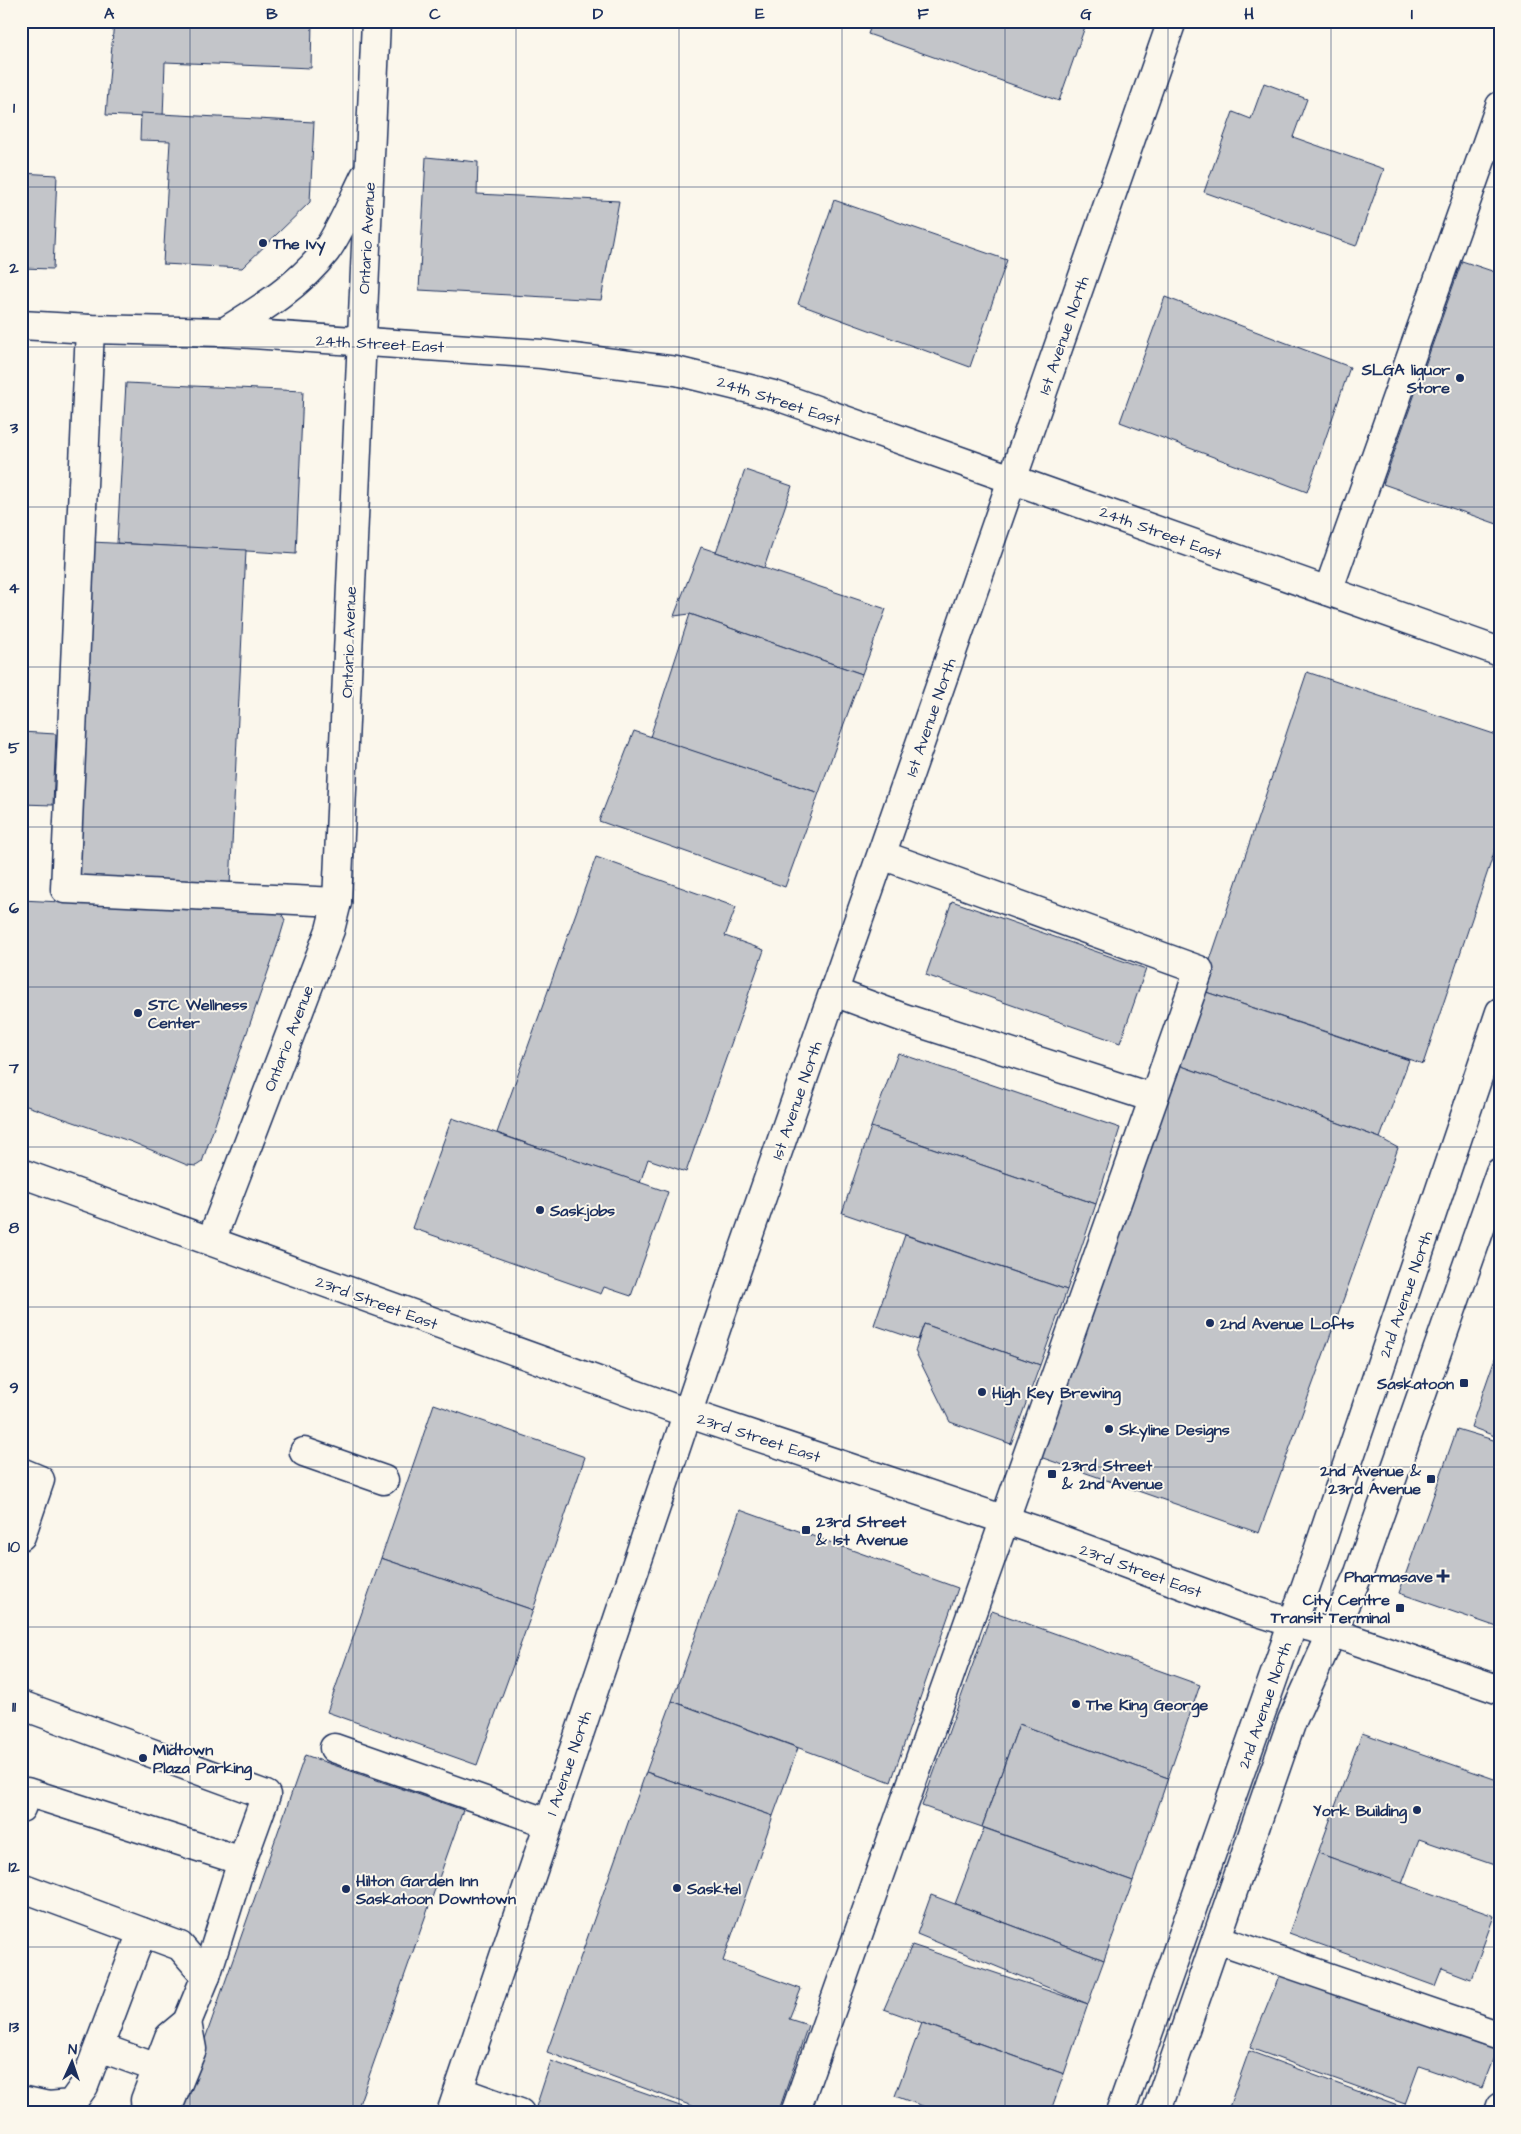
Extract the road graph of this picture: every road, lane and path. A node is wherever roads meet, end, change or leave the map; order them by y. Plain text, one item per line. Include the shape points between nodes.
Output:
1 (376, 21) edge
2 (1172, 21) edge
3 (1500, 106) edge
4 (369, 168) junction
5 (21, 324) edge
6 (90, 329) junction
7 (224, 332) junction
8 (361, 342) junction
9 (1013, 480) junction
10 (1328, 591) junction
11 (1500, 652) edge
12 (882, 856) junction
13 (338, 902) junction
14 (834, 992) junction
15 (1500, 1012) edge
16 (1153, 1098) junction
17 (1500, 1172) edge
18 (21, 1173) edge
19 (211, 1241) junction
20 (688, 1413) junction
21 (304, 1452) dead end
22 (21, 1472) edge
23 (384, 1480) dead end
24 (1003, 1520) junction
25 (21, 1536) edge
26 (1293, 1623) junction
27 (1331, 1632) junction
28 (1500, 1690) edge
29 (21, 1705) edge
30 (334, 1748) dead end
31 (21, 1808) edge
32 (548, 1823) junction
33 (242, 1861) junction
34 (21, 1887) edge
35 (142, 1932) junction
36 (1217, 1939) junction
37 (206, 1976) junction
38 (187, 2022) junction
39 (1500, 2036) edge
40 (99, 2047) junction
41 (157, 2068) junction
42 (21, 2100) edge
43 (455, 2102) edge
44 (1500, 2107) edge
45 (146, 2113) edge
46 (163, 2113) edge
47 (520, 2113) edge
48 (794, 2113) edge
49 (1120, 2113) edge
50 (1156, 2113) edge
51 (1498, 2113) edge

1 - 4 street, Ontario Avenue
2 - 9 street, 1st Avenue North
3 - 10 street
4 - 7 street via 327,249 309,271 275,300
4 - 8 street, Ontario Avenue
5 - 6 street, 24th Street East
6 - 7 street, 24th Street East
6 - 13 street via 65,889
7 - 8 street, 24th Street East
8 - 9 street, 24th Street East via 542,354 638,364 702,376 774,395
8 - 13 street, Ontario Avenue
9 - 10 street, 24th Street East
9 - 12 street, 1st Avenue North
10 - 11 street, 24th Street East
12 - 14 street, 1st Avenue North
12 - 16 street via 1199,970
13 - 19 street, Ontario Avenue
14 - 16 street via 904,1018
14 - 20 street, 1st Avenue North
15 - 26 street, 2nd Avenue North
16 - 24 street
17 - 27 street, 2nd Avenue North via 1359,1573
18 - 19 street, 23rd Street East
19 - 20 street, 23rd Street East
20 - 24 street, 23rd Street East
20 - 32 street, 1 Avenue North
21 - 23 street
22 - 25 street via 40,1480
24 - 26 street, 23rd Street East
24 - 48 street
26 - 27 street, 23rd Street East
26 - 49 street, 2nd Avenue North
27 - 28 street, 23rd Street East
27 - 36 street, 2nd Avenue North via 1298,1703
29 - 33 street via 266,1795
30 - 32 street
31 - 33 street via 27,1792
32 - 43 street, 1 Avenue North
33 - 37 street
34 - 35 street
35 - 37 street via 180,1946
35 - 40 street
36 - 39 street
36 - 50 street, 2nd Avenue North
37 - 38 street
38 - 41 street via 169,2037
38 - 46 street via 192,2049
40 - 41 street
40 - 42 street via 84,2086 71,2104 48,2106
41 - 45 street via 145,2100
43 - 47 street
44 - 51 street

